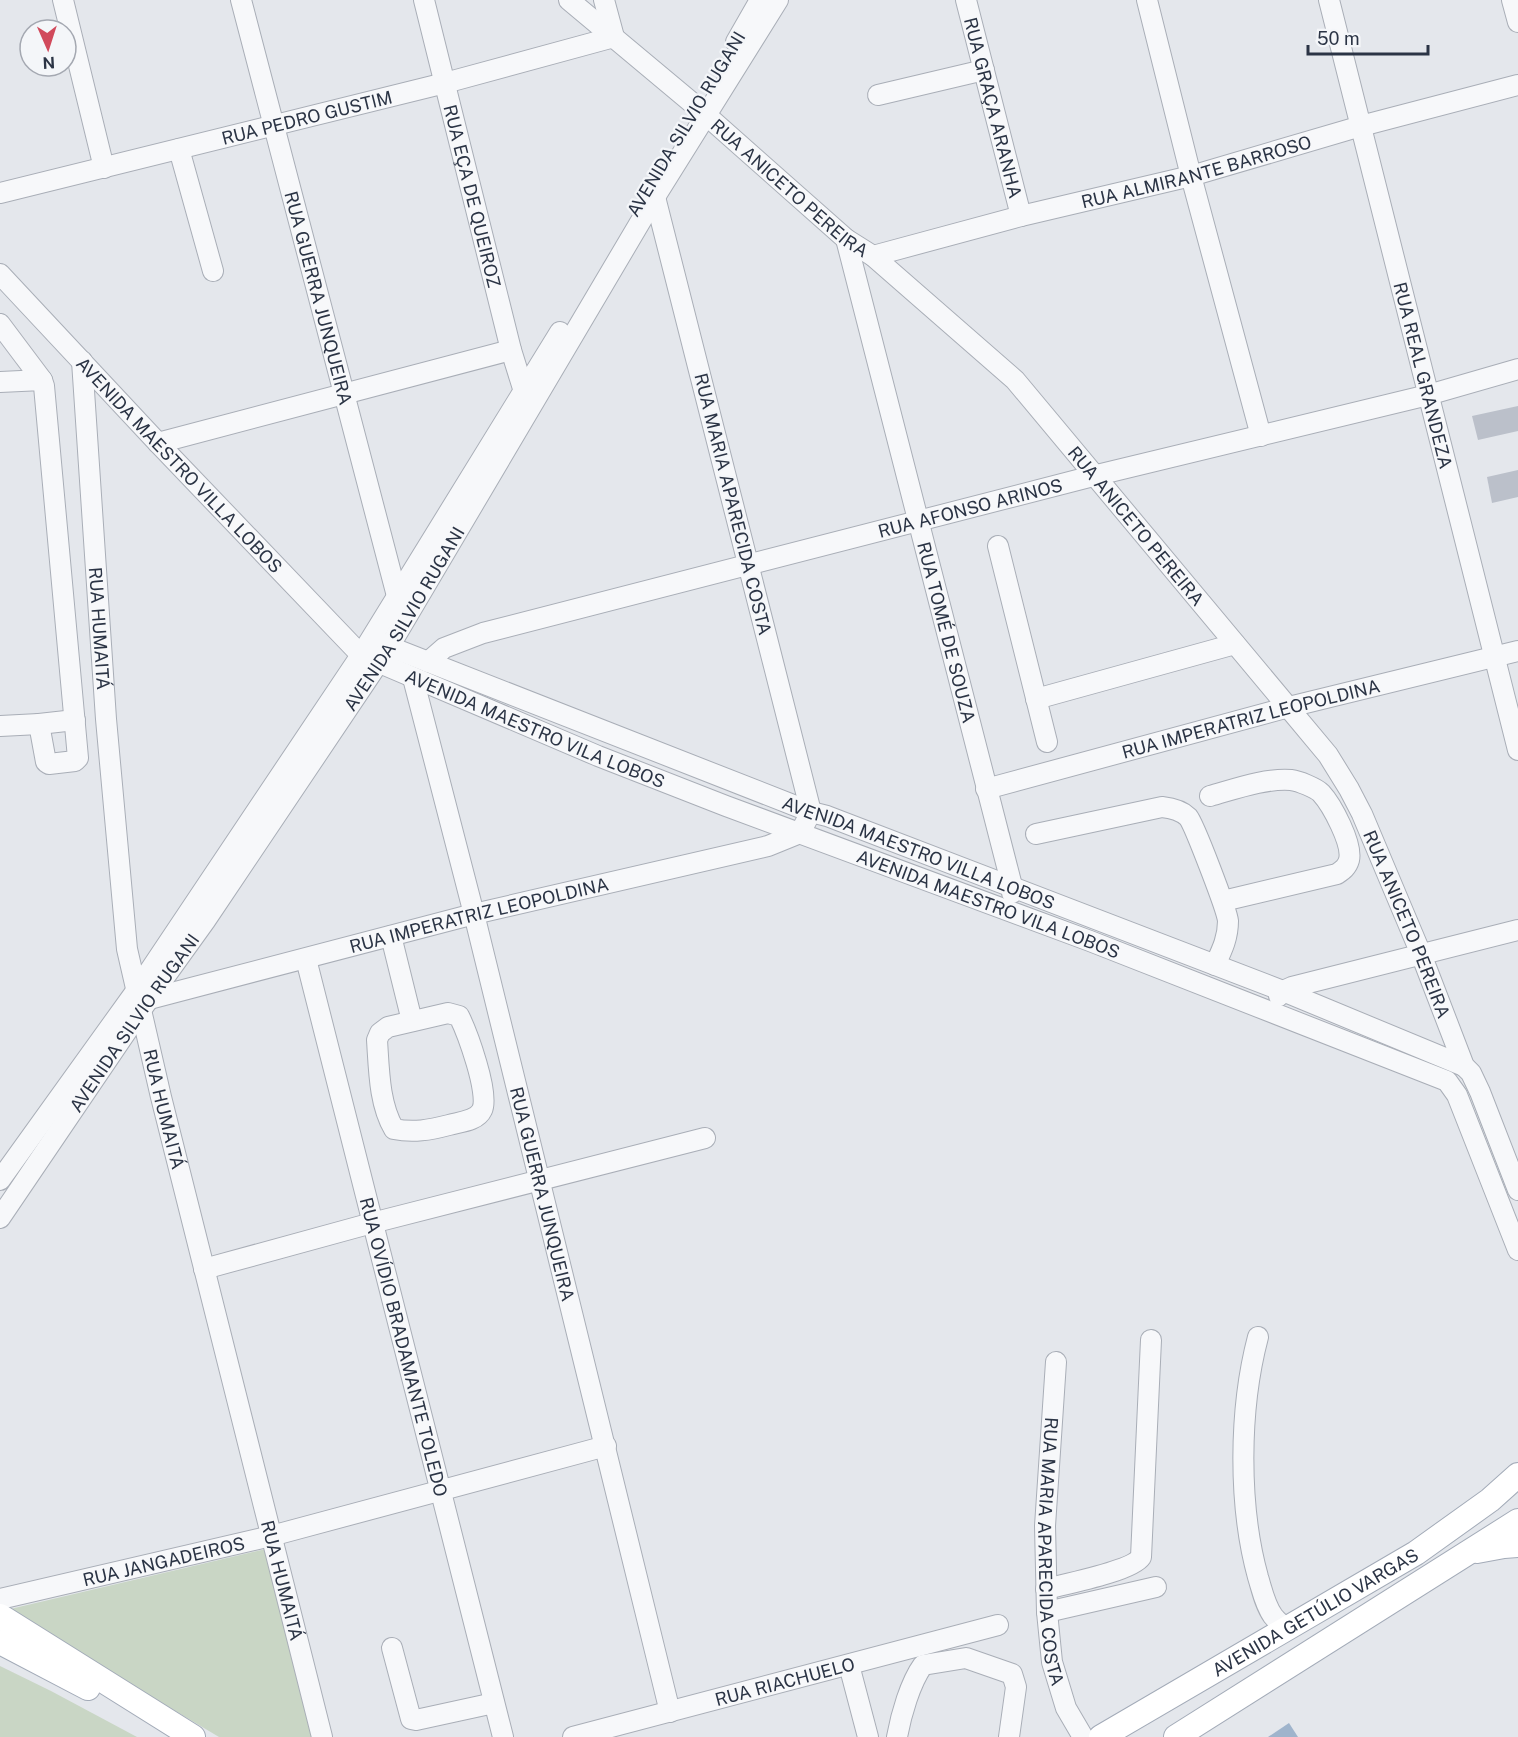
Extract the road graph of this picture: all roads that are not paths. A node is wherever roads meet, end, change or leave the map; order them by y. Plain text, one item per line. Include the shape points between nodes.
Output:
1 (63, 0) edge
2 (241, 0) edge
3 (424, 0) edge
4 (569, 0) edge
5 (604, 0) edge
6 (760, 0) edge
7 (778, 0) edge
8 (966, 0) edge
9 (1147, 0) edge
10 (1329, 0) edge
11 (1512, 0) edge
12 (1518, 22) edge
13 (614, 37) junction
14 (984, 70) junction
15 (445, 83) junction
16 (1518, 86) edge
17 (878, 95) dead end
18 (702, 112) junction
19 (273, 125) junction
20 (1361, 126) junction
21 (179, 149) junction
22 (104, 168) junction
23 (1191, 176) junction
24 (0, 193) edge
25 (651, 193) junction
26 (1021, 216) junction
27 (846, 239) junction
28 (873, 256) junction
29 (213, 271) dead end
30 (0, 274) edge
31 (0, 324) edge
32 (511, 350) junction
33 (82, 361) junction
34 (1518, 369) edge
35 (42, 380) junction
36 (0, 382) edge
37 (344, 394) junction
38 (1428, 395) junction
39 (527, 401) junction
40 (1261, 436) junction
41 (158, 443) junction
42 (1093, 476) junction
43 (918, 521) junction
44 (998, 546) dead end
45 (749, 565) junction
46 (397, 596) junction
47 (1235, 644) junction
48 (375, 651) junction
49 (1518, 651) edge
50 (1494, 656) junction
51 (428, 662) junction
52 (413, 678) junction
53 (1036, 699) junction
54 (1289, 707) junction
55 (75, 720) junction
56 (39, 724) junction
57 (0, 726) edge
58 (1047, 742) dead end
59 (1518, 750) edge
60 (986, 789) junction
61 (1210, 796) dead end
62 (811, 812) junction
63 (800, 832) junction
64 (1036, 834) dead end
65 (1012, 886) junction
66 (1223, 901) junction
67 (1012, 912) junction
68 (474, 914) junction
69 (1518, 930) edge
70 (391, 936) junction
71 (1421, 954) junction
72 (306, 959) junction
73 (1215, 965) junction
74 (1283, 991) junction
75 (142, 1000) junction
76 (1267, 1011) junction
77 (412, 1021) junction
78 (1464, 1066) junction
79 (705, 1138) dead end
80 (1504, 1155) junction
81 (1484, 1162) junction
82 (540, 1179) junction
83 (0, 1180) edge
84 (1518, 1190) edge
85 (0, 1218) edge
86 (372, 1223) junction
87 (1518, 1250) edge
88 (204, 1269) junction
89 (1258, 1337) dead end
90 (1151, 1340) dead end
91 (1056, 1362) dead end
92 (606, 1446) junction
93 (1518, 1474) edge
94 (441, 1490) junction
95 (1518, 1521) edge
96 (272, 1536) junction
97 (1518, 1545) edge
98 (1466, 1553) junction
99 (1156, 1587) dead end
100 (1046, 1589) junction
101 (0, 1599) edge
102 (1047, 1612) junction
103 (0, 1616) edge
104 (998, 1625) dead end
105 (1286, 1629) junction
106 (0, 1642) edge
107 (392, 1648) dead end
108 (849, 1665) junction
109 (1290, 1667) junction
110 (494, 1703) junction
111 (670, 1712) junction
112 (180, 1737) edge
113 (194, 1737) edge
114 (322, 1737) edge
115 (503, 1737) edge
116 (573, 1737) edge
117 (868, 1737) edge
118 (897, 1737) edge
119 (1009, 1737) edge
120 (1083, 1737) edge
121 (1101, 1737) edge
122 (1176, 1737) edge

1 - 22 street
2 - 19 street, RUA GUERRA JUNQUEIRA
3 - 15 street, RUA EÇA DE QUEIROZ
4 - 13 street, RUA ANICETO PEREIRA
5 - 13 street
6 - 18 street, AVENIDA SILVIO RUGANI
7 - 18 street, AVENIDA SILVIO RUGANI
8 - 14 street, RUA GRAÇA ARANHA
9 - 23 street
10 - 20 street, RUA REAL GRANDEZA
11 - 12 street
13 - 15 street, RUA PEDRO GUSTIM
13 - 18 street, RUA ANICETO PEREIRA
14 - 17 street
14 - 26 street, RUA GRAÇA ARANHA
15 - 19 street, RUA PEDRO GUSTIM
15 - 32 street, RUA EÇA DE QUEIROZ
16 - 20 street, RUA ALMIRANTE BARROSO
18 - 25 street, AVENIDA SILVIO RUGANI
18 - 27 street, RUA ANICETO PEREIRA
19 - 21 street, RUA PEDRO GUSTIM
19 - 37 street, RUA GUERRA JUNQUEIRA
20 - 23 street, RUA ALMIRANTE BARROSO
20 - 38 street, RUA REAL GRANDEZA
21 - 22 street, RUA PEDRO GUSTIM
21 - 29 street
22 - 24 street, RUA PEDRO GUSTIM
23 - 26 street, RUA ALMIRANTE BARROSO
23 - 40 street
25 - 39 street, AVENIDA SILVIO RUGANI
25 - 45 street, RUA MARIA APARECIDA COSTA
26 - 28 street, RUA ALMIRANTE BARROSO
27 - 28 street, RUA ANICETO PEREIRA
27 - 43 street, RUA TOMÉ DE SOUZA
28 - 42 street, RUA ANICETO PEREIRA via 1015,380
30 - 33 street, AVENIDA MAESTRO VILLA LOBOS
31 - 35 street
32 - 37 street
32 - 39 street, RUA EÇA DE QUEIROZ
33 - 41 street, AVENIDA MAESTRO VILLA LOBOS
33 - 75 street, RUA HUMAITÁ via 118,867 127,949
34 - 38 street, RUA AFONSO ARINOS
35 - 36 street
35 - 55 street
37 - 41 street
37 - 46 street, RUA GUERRA JUNQUEIRA
38 - 40 street, RUA AFONSO ARINOS
38 - 50 street, RUA REAL GRANDEZA
39 - 46 street, AVENIDA SILVIO RUGANI
39 - 48 street, AVENIDA SILVIO RUGANI
40 - 42 street, RUA AFONSO ARINOS
41 - 48 street, AVENIDA MAESTRO VILLA LOBOS
42 - 43 street, RUA AFONSO ARINOS
42 - 47 street, RUA ANICETO PEREIRA
43 - 45 street, RUA AFONSO ARINOS
43 - 60 street, RUA TOMÉ DE SOUZA
44 - 53 street
45 - 51 street, RUA AFONSO ARINOS via 483,633 444,648
45 - 62 street, RUA MARIA APARECIDA COSTA
46 - 48 street, AVENIDA SILVIO RUGANI
47 - 53 street
47 - 54 street, RUA ANICETO PEREIRA
48 - 51 street, AVENIDA MAESTRO VILLA LOBOS
48 - 52 street, AVENIDA MAESTRO VILA LOBOS
48 - 75 street, AVENIDA SILVIO RUGANI via 205,921
49 - 50 street, RUA IMPERATRIZ LEOPOLDINA
50 - 54 street, RUA IMPERATRIZ LEOPOLDINA
50 - 59 street, RUA REAL GRANDEZA
51 - 62 street, AVENIDA MAESTRO VILLA LOBOS
52 - 63 street, AVENIDA MAESTRO VILA LOBOS via 598,756
52 - 68 street, RUA GUERRA JUNQUEIRA
53 - 58 street
54 - 60 street, RUA IMPERATRIZ LEOPOLDINA
54 - 71 street, RUA ANICETO PEREIRA via 1328,755 1349,789
55 - 56 street
55 - 56 street via 78,758 49,764 43,758
56 - 57 street
60 - 65 street, RUA TOMÉ DE SOUZA
61 - 66 street via 1259,783 1293,780 1319,791 1333,810 1348,846 1349,858 1337,874
62 - 63 street
62 - 65 street, AVENIDA MAESTRO VILLA LOBOS
63 - 67 street, AVENIDA MAESTRO VILA LOBOS
63 - 68 street, RUA IMPERATRIZ LEOPOLDINA via 768,846
64 - 66 street via 1162,807 1175,809 1188,817
65 - 67 street, RUA TOMÉ DE SOUZA
65 - 73 street, AVENIDA MAESTRO VILLA LOBOS
66 - 73 street via 1228,918 1227,939
67 - 76 street, AVENIDA MAESTRO VILA LOBOS
68 - 70 street, RUA IMPERATRIZ LEOPOLDINA
68 - 82 street, RUA GUERRA JUNQUEIRA
69 - 71 street
70 - 72 street, RUA IMPERATRIZ LEOPOLDINA
70 - 77 street
71 - 74 street
71 - 78 street, RUA ANICETO PEREIRA
72 - 75 street, RUA IMPERATRIZ LEOPOLDINA
72 - 86 street, RUA OVÍDIO BRADAMANTE TOLEDO
73 - 74 street, AVENIDA MAESTRO VILLA LOBOS
74 - 76 street
74 - 78 street, AVENIDA MAESTRO VILLA LOBOS
75 - 83 street, AVENIDA SILVIO RUGANI
75 - 85 street, AVENIDA SILVIO RUGANI
75 - 88 street, RUA HUMAITÁ
76 - 81 street, AVENIDA MAESTRO VILA LOBOS via 1447,1081 1457,1095
77 - 77 street via 448,1013 459,1016 468,1033 484,1102 482,1112 472,1119 409,1133 394,1129 387,1117 377,1040 388,1027
78 - 80 street, RUA ANICETO PEREIRA via 1480,1092
79 - 82 street
80 - 81 street
80 - 84 street, RUA ANICETO PEREIRA
81 - 87 street, AVENIDA MAESTRO VILA LOBOS
82 - 86 street
82 - 92 street, RUA GUERRA JUNQUEIRA
86 - 88 street
86 - 94 street, RUA OVÍDIO BRADAMANTE TOLEDO
88 - 96 street, RUA HUMAITÁ
89 - 105 street via 1250,1368 1244,1433 1248,1527 1264,1598 1273,1616
90 - 100 street via 1141,1557 1123,1569
91 - 100 street, RUA MARIA APARECIDA COSTA via 1045,1526
92 - 94 street, RUA JANGADEIROS
92 - 111 street, RUA GUERRA JUNQUEIRA
93 - 105 main road, AVENIDA GETÚLIO VARGAS via 1490,1500 1416,1553
94 - 96 street, RUA JANGADEIROS
94 - 110 street, RUA OVÍDIO BRADAMANTE TOLEDO
95 - 98 main road, AVENIDA GETÚLIO VARGAS
96 - 101 street, RUA JANGADEIROS
96 - 114 street, RUA HUMAITÁ
97 - 98 main road
98 - 109 main road, AVENIDA GETÚLIO VARGAS
99 - 102 street
100 - 102 street, RUA MARIA APARECIDA COSTA
102 - 120 street, RUA MARIA APARECIDA COSTA via 1052,1662 1066,1708
103 - 113 main road
104 - 108 street, RUA RIACHUELO
105 - 109 main road via 1293,1651
105 - 121 main road, AVENIDA GETÚLIO VARGAS
106 - 112 main road
107 - 110 street via 411,1719
108 - 111 street, RUA RIACHUELO
108 - 117 street
109 - 122 main road, AVENIDA GETÚLIO VARGAS
110 - 115 street, RUA OVÍDIO BRADAMANTE TOLEDO
111 - 116 street, RUA RIACHUELO
118 - 119 street via 923,1665 966,1658 1012,1674 1016,1687

